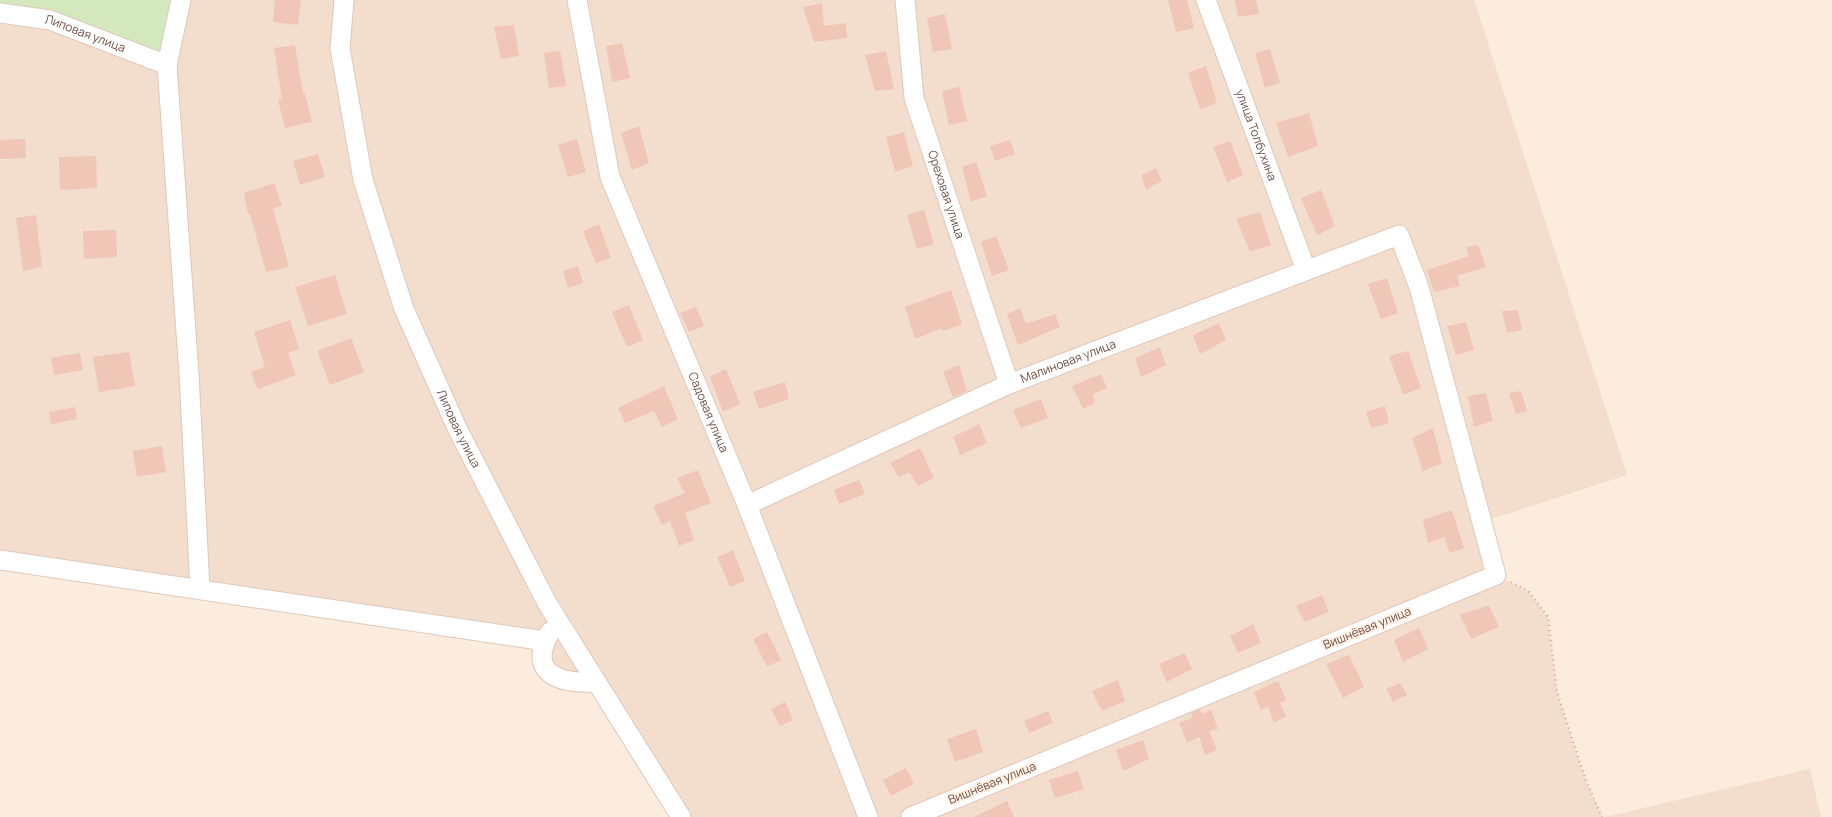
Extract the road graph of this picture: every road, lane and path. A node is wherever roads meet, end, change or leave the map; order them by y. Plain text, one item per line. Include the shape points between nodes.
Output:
1 (181, 0) edge
2 (344, 0) edge
3 (577, 0) edge
4 (905, 0) edge
5 (1206, 0) edge
6 (0, 14) edge
7 (167, 65) junction
8 (1306, 270) junction
9 (1009, 384) junction
10 (747, 505) junction
11 (0, 560) edge
12 (1496, 575) junction
13 (200, 588) junction
14 (559, 623) junction
15 (545, 641) junction
16 (596, 682) junction
17 (681, 817) edge
18 (868, 817) edge
19 (911, 817) edge
20 (1602, 817) edge

1 - 7 street
2 - 14 street, Липовая улица via 340,48 363,180 402,300 457,428
3 - 10 street, Садовая улица via 610,176
4 - 9 street, Ореховая улица via 914,98
5 - 8 street, улица Толбухина
6 - 7 street, Липовая улица via 50,20
7 - 13 street
8 - 9 street, Малиновая улица
8 - 12 street, Малиновая улица via 1399,235 1419,287
9 - 10 street, Малиновая улица
10 - 18 street, Садовая улица
11 - 13 street
12 - 19 street, Вишнёвая улица
12 - 20 path via 1528,591 1548,618 1556,692
13 - 15 street
14 - 15 street
14 - 16 street, Липовая улица
15 - 16 street via 541,651 548,672 563,681
16 - 17 street, Липовая улица

